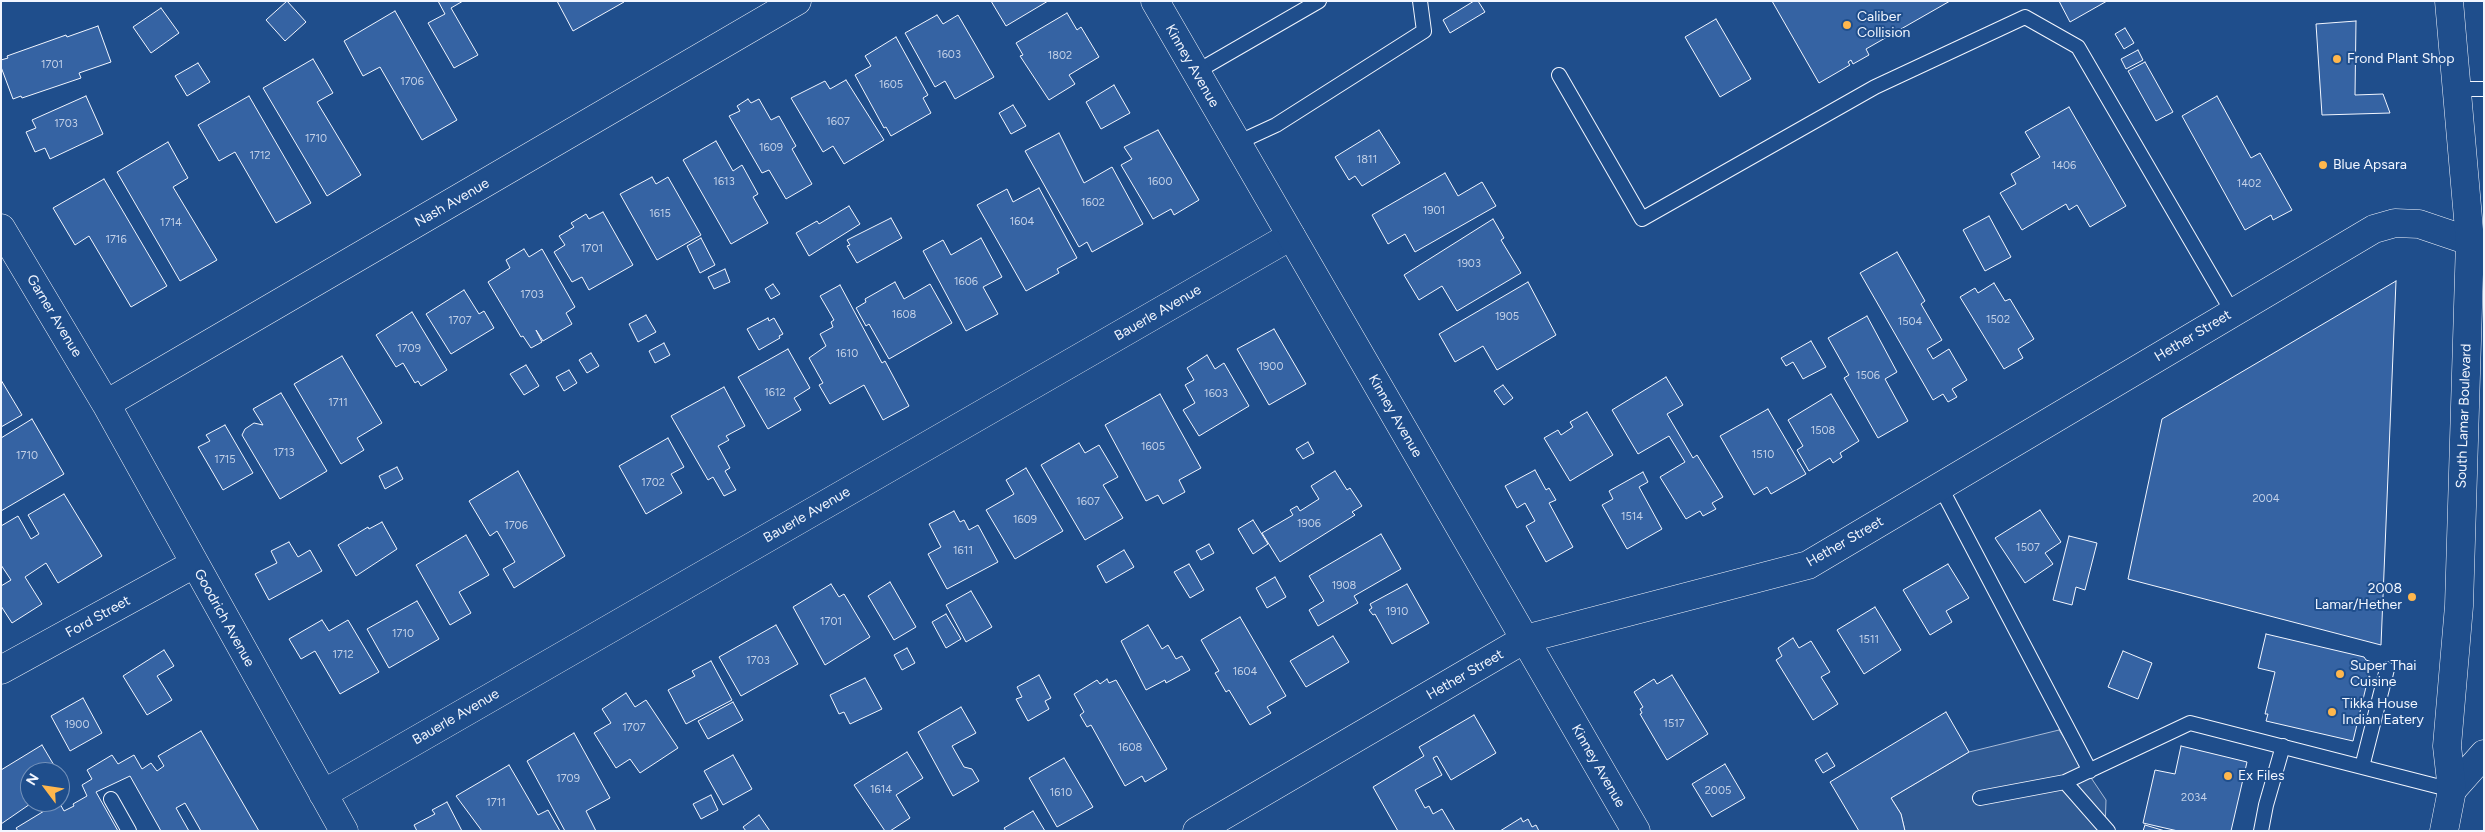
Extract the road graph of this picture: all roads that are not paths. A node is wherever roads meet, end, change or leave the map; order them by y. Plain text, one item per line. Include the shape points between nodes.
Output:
1 (797, 1) edge
2 (1155, 1) edge
3 (1319, 1) edge
4 (1420, 1) edge
5 (2449, 1) edge
6 (1196, 72) junction
7 (1559, 75) dead end
8 (2457, 89) junction
9 (2484, 89) edge
10 (1237, 143) junction
11 (1, 228) edge
12 (1291, 236) junction
13 (2477, 243) edge
14 (2232, 313) junction
15 (106, 404) junction
16 (1940, 486) junction
17 (194, 564) junction
18 (1525, 639) junction
19 (2387, 669) dead end
20 (1, 670) edge
21 (2283, 746) junction
22 (2484, 754) edge
23 (2362, 766) junction
24 (2090, 770) junction
25 (2065, 782) junction
26 (2452, 790) junction
27 (323, 794) junction
28 (1980, 798) dead end
29 (111, 799) dead end
30 (2448, 830) edge
31 (130, 831) edge
32 (344, 831) edge
33 (1198, 831) edge
34 (1636, 831) edge
35 (2108, 831) edge
36 (2261, 831) edge

1 - 15 street, Nash Avenue
2 - 6 street, Kinney Avenue
3 - 6 lane
4 - 10 lane via 1424,31 1276,125
5 - 8 street, South Lamar Boulevard
6 - 10 street, Kinney Avenue
7 - 14 lane via 1642,219 1875,87 2025,17 2078,47
8 - 9 lane
8 - 13 street, South Lamar Boulevard
10 - 12 street, Kinney Avenue
11 - 15 street, Garner Avenue
12 - 18 street, Kinney Avenue
12 - 27 street, Bauerle Avenue
13 - 14 street, Hether Street via 2419,224 2388,225 2374,229
13 - 26 street, South Lamar Boulevard via 2459,606 2447,746
14 - 16 street, Hether Street
15 - 17 street, Goodrich Avenue
16 - 18 street, Hether Street via 1808,565
16 - 24 lane
17 - 20 street, Ford Street
17 - 27 street, Goodrich Avenue
18 - 33 street, Hether Street
18 - 34 street, Kinney Avenue
19 - 23 lane
21 - 23 lane
21 - 24 lane via 2190,723
21 - 36 lane
22 - 26 street
23 - 26 lane
24 - 25 lane
25 - 28 lane
25 - 35 lane
26 - 30 street, South Lamar Boulevard
27 - 32 street, Goodrich Avenue
29 - 31 lane

